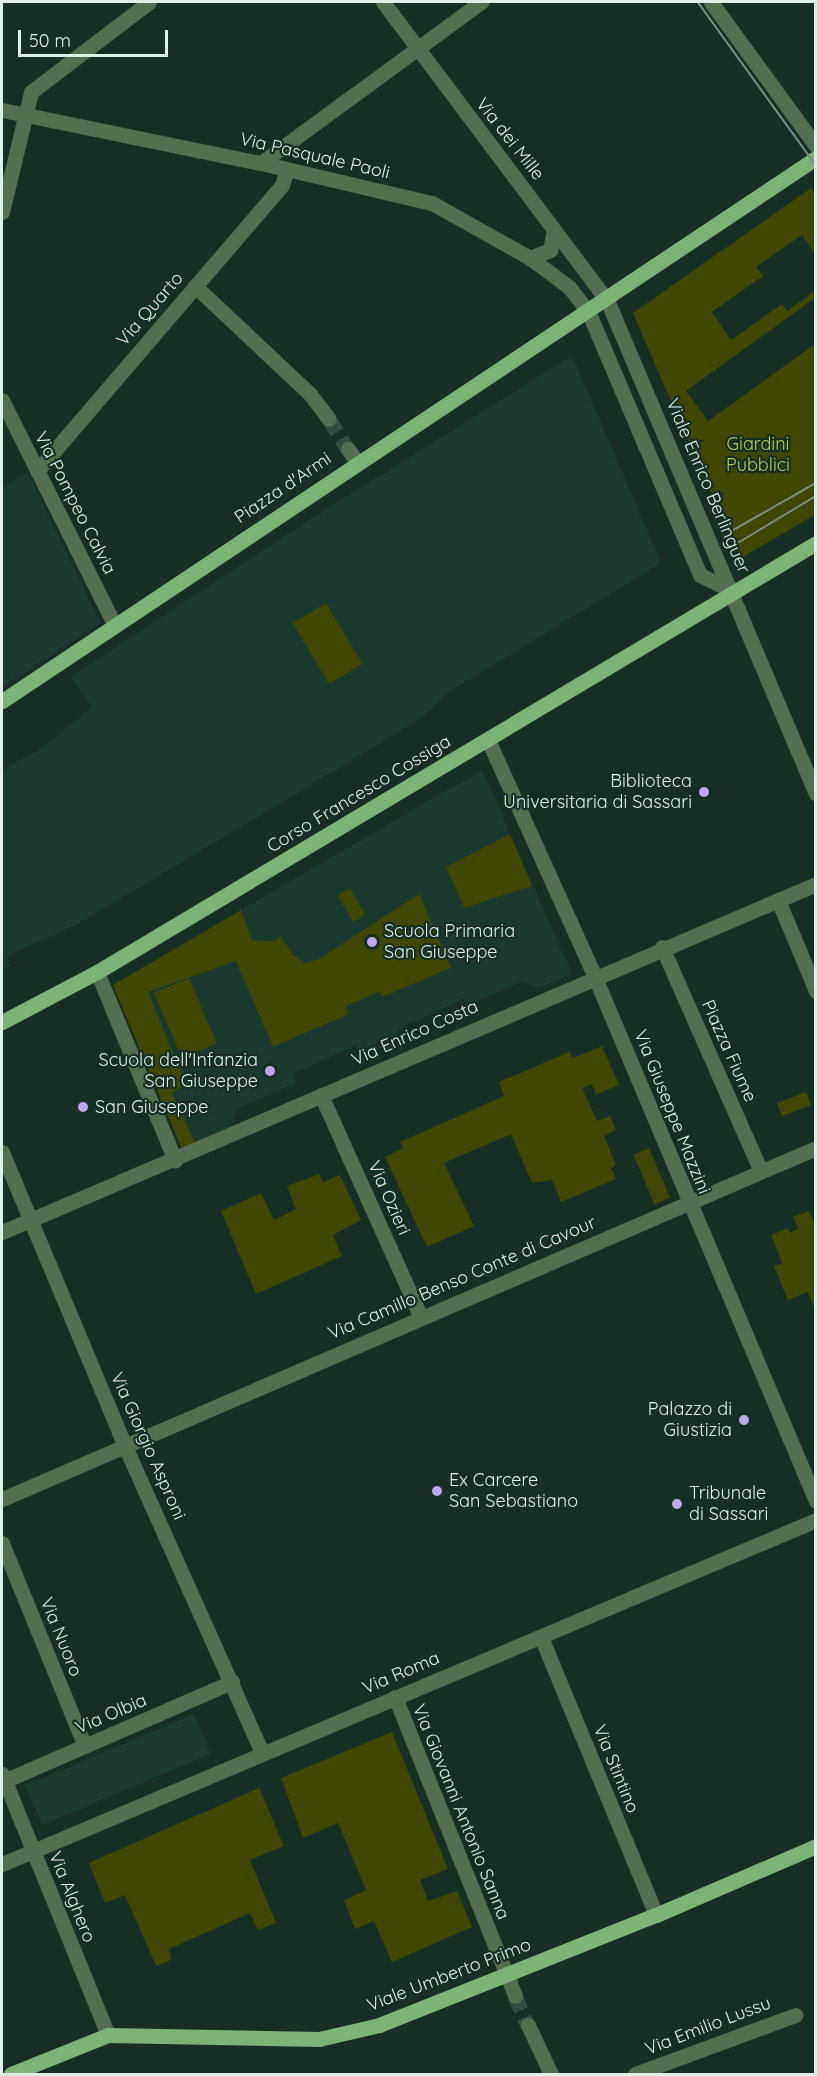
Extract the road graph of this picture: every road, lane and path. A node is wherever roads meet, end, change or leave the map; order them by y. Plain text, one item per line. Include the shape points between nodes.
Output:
1 (383, 2) edge
2 (481, 2) edge
3 (711, 2) edge
4 (142, 3) edge
5 (416, 49) junction
6 (2, 110) edge
7 (25, 115) junction
8 (816, 146) edge
9 (816, 158) edge
10 (261, 162) junction
11 (287, 170) junction
12 (2, 212) edge
13 (554, 230) junction
14 (530, 258) junction
15 (195, 286) junction
16 (606, 300) junction
17 (588, 311) junction
18 (2, 400) edge
19 (329, 419) tunnel mouth
20 (348, 449) tunnel mouth
21 (357, 462) junction
22 (37, 471) junction
23 (816, 543) edge
24 (731, 590) junction
25 (114, 624) junction
26 (2, 701) edge
27 (488, 740) junction
28 (816, 794) edge
29 (816, 884) edge
30 (778, 900) junction
31 (662, 947) junction
32 (97, 972) junction
33 (594, 975) junction
34 (816, 990) edge
35 (2, 1022) edge
36 (321, 1095) junction
37 (816, 1148) edge
38 (2, 1152) edge
39 (175, 1160) junction
40 (760, 1172) junction
41 (688, 1203) junction
42 (30, 1219) junction
43 (2, 1232) edge
44 (421, 1317) junction
45 (124, 1444) junction
46 (2, 1498) edge
47 (816, 1501) edge
48 (816, 1520) edge
49 (2, 1543) edge
50 (541, 1637) junction
51 (232, 1682) junction
52 (395, 1696) junction
53 (85, 1746) junction
54 (262, 1753) junction
55 (3, 1778) edge
56 (816, 1846) edge
57 (32, 1851) junction
58 (2, 1864) edge
59 (656, 1915) junction
60 (506, 1975) junction
61 (515, 1996) tunnel mouth
62 (795, 2015) dead end
63 (528, 2025) tunnel mouth
64 (108, 2035) junction
65 (11, 2074) edge
66 (551, 2074) edge
67 (635, 2074) edge

1 - 5 street, Via dei Mille
2 - 5 street
3 - 8 street
4 - 7 street via 31,92
5 - 10 street
5 - 13 street, Via dei Mille
6 - 7 street, Via Pasquale Paoli
7 - 10 street, Via Pasquale Paoli
7 - 12 street
9 - 16 main road, Piazza d'Armi
10 - 11 street, Via Pasquale Paoli
11 - 14 street, Via Pasquale Paoli via 432,202
11 - 15 street, Via Quarto via 282,185
13 - 14 street via 550,250
13 - 16 street, Via dei Mille
14 - 17 street, Via Pasquale Paoli via 569,287
15 - 19 street via 310,393
15 - 22 street, Via Quarto
16 - 17 main road, Piazza d'Armi
16 - 24 street, Viale Enrico Berlinguer
17 - 21 main road, Piazza d'Armi
17 - 24 street, Viale Enrico Berlinguer via 700,575
18 - 22 street, Via Pompeo Calvia
20 - 21 street
21 - 25 main road, Piazza d'Armi
22 - 25 street, Via Pompeo Calvia
23 - 24 main road, Corso Francesco Cossiga
24 - 27 main road, Corso Francesco Cossiga
24 - 28 street
25 - 26 main road, Piazza d'Armi
27 - 32 main road, Corso Francesco Cossiga
27 - 33 street, Via Giuseppe Mazzini
29 - 30 street, Via Enrico Costa
30 - 31 street, Via Enrico Costa
30 - 34 street
31 - 33 street, Via Enrico Costa
31 - 40 street, Piazza Fiume
32 - 35 main road, Corso Francesco Cossiga
32 - 39 street
33 - 36 street, Via Enrico Costa
33 - 41 street, Via Giuseppe Mazzini
36 - 39 street, Via Enrico Costa
36 - 44 street, Via Ozieri
37 - 40 street, Via Camillo Benso Conte di Cavour
38 - 42 street, Via Giorgio Asproni
39 - 42 street, Via Enrico Costa
40 - 41 street, Via Camillo Benso Conte di Cavour
41 - 44 street, Via Camillo Benso Conte di Cavour
41 - 47 street, Via Giuseppe Mazzini
42 - 43 street, Via Enrico Costa
42 - 45 street, Via Giorgio Asproni
44 - 45 street, Via Camillo Benso Conte di Cavour
45 - 46 street, Via Camillo Benso Conte di Cavour
45 - 51 street, Via Giorgio Asproni
48 - 50 street, Via Roma
49 - 53 street, Via Nuoro
50 - 52 street, Via Roma
50 - 59 street, Via Stintino
51 - 53 street, Via Olbia
51 - 54 street, Via Giorgio Asproni
52 - 54 street, Via Roma
52 - 60 street, Via Giovanni Antonio Sanna
53 - 55 street, Via Olbia
54 - 57 street, Via Roma
55 - 57 street, Via Alghero
56 - 59 main road, Viale Umberto Primo
57 - 58 street, Via Roma
57 - 64 street, Via Alghero
59 - 60 main road, Viale Umberto Primo
60 - 61 street, Via Giovanni Antonio Sanna
60 - 64 main road, Viale Umberto Primo via 380,2025 319,2039
62 - 67 street, Via Emilio Lussu
63 - 66 street
64 - 65 main road, Viale Umberto Primo

